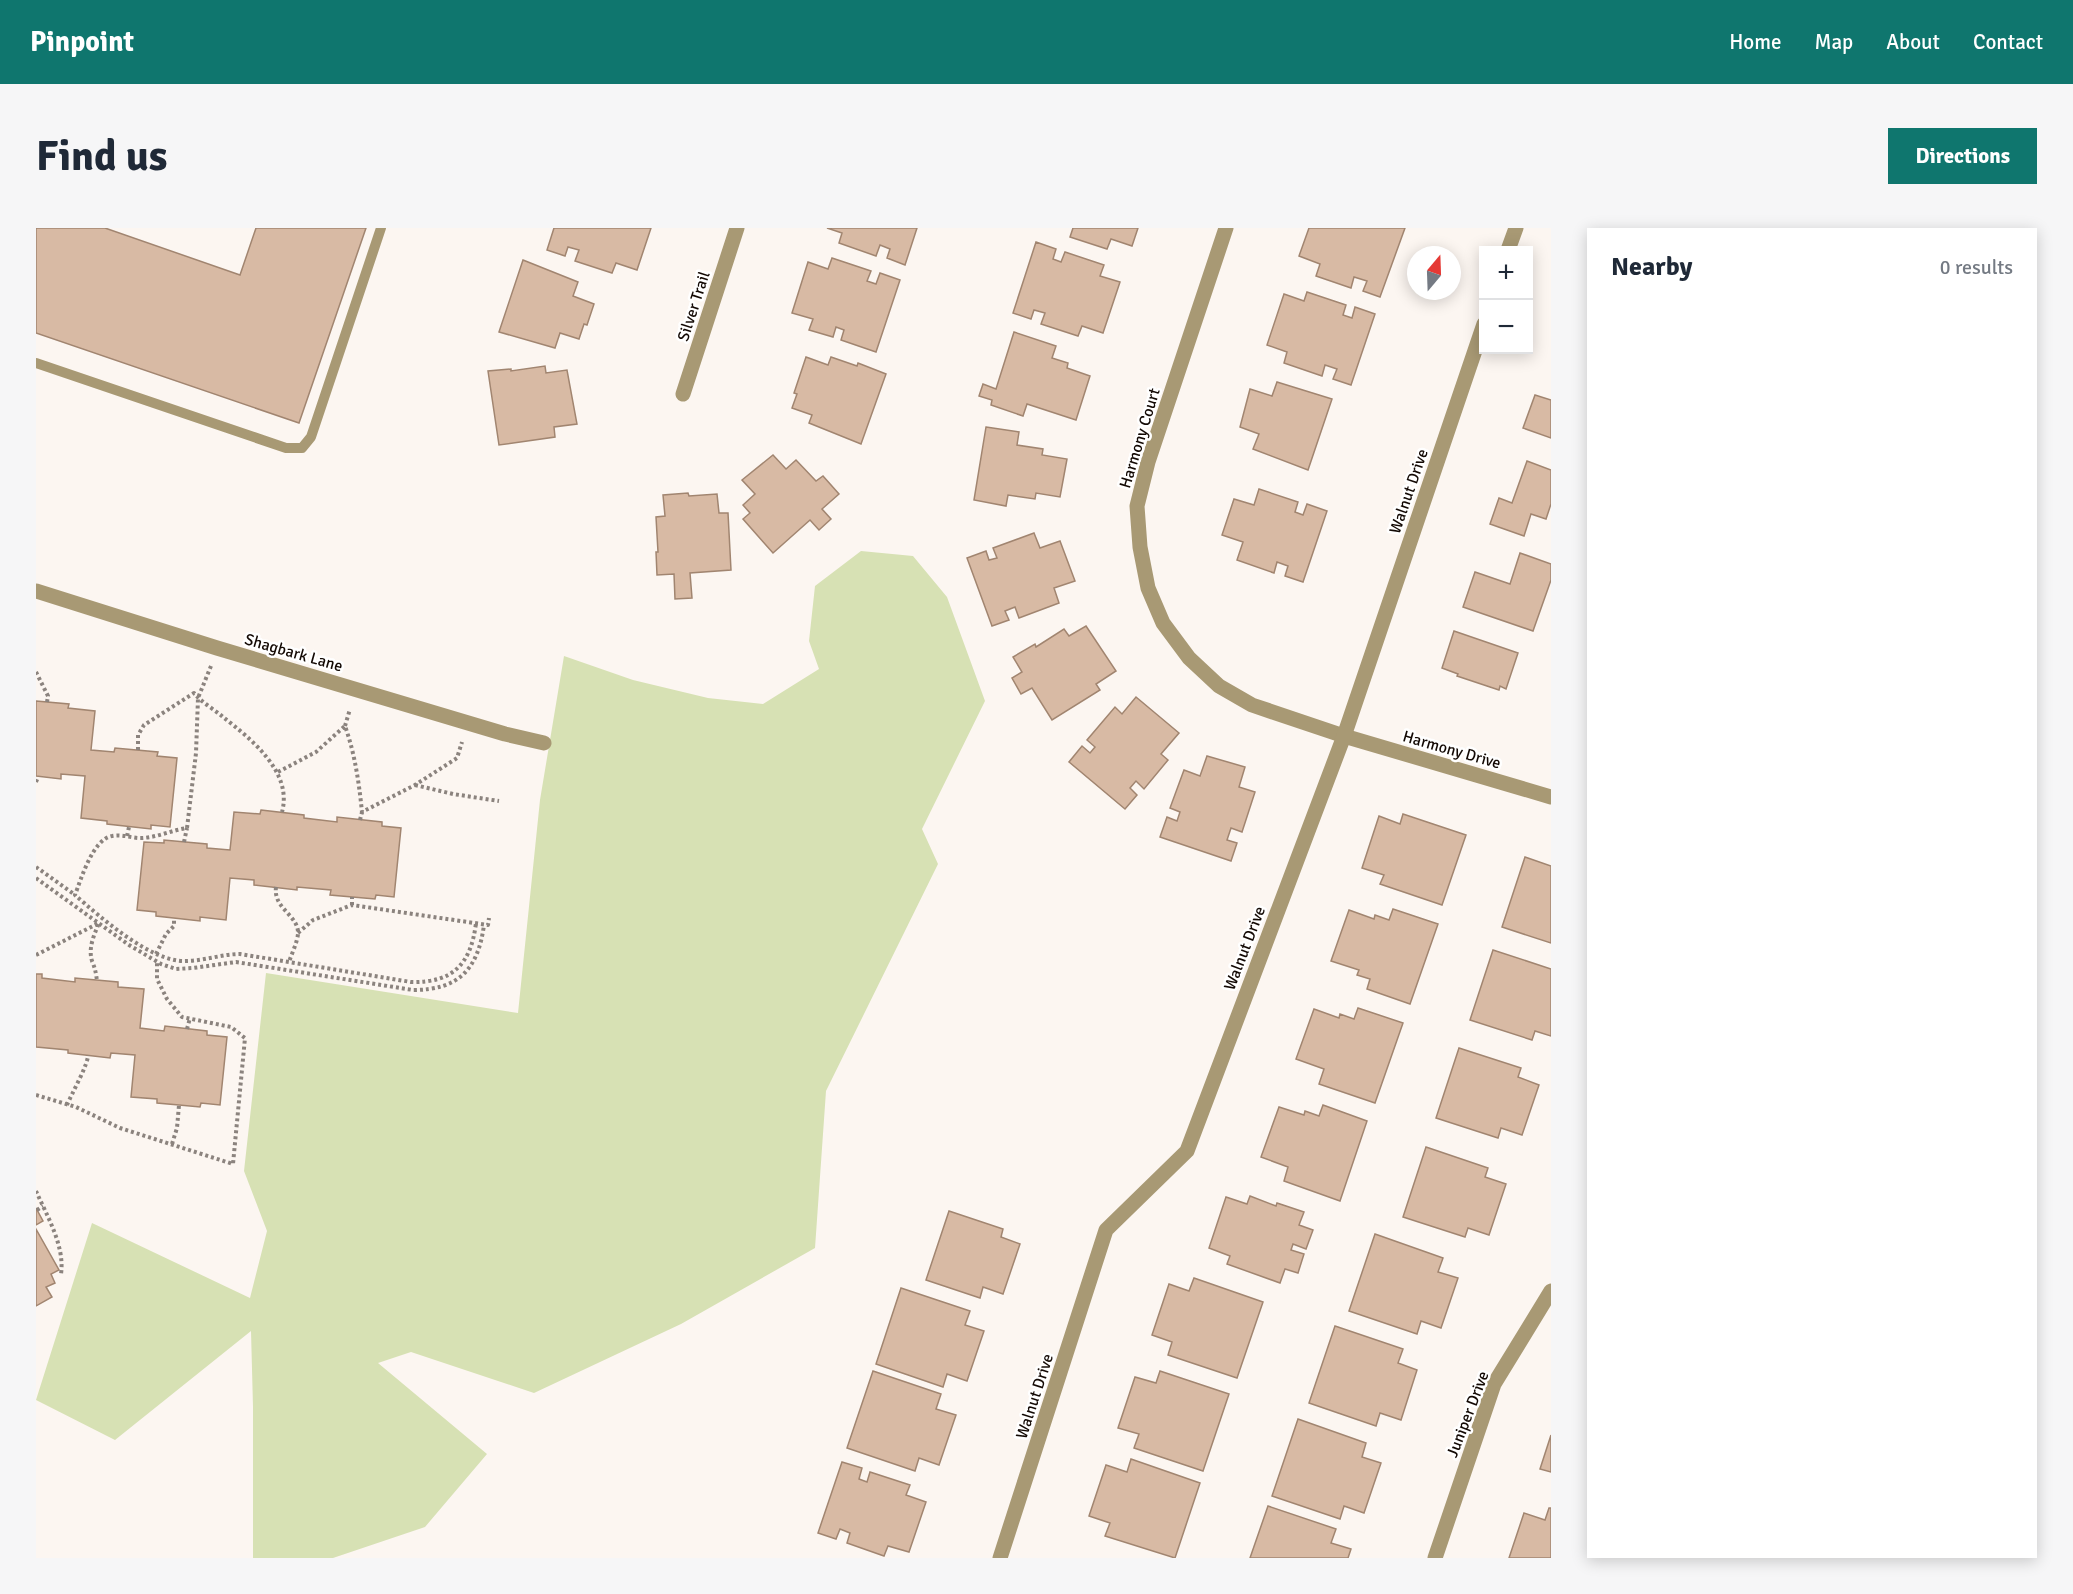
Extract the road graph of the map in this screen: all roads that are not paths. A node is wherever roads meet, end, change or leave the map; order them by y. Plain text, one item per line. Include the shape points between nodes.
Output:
1 (381, 228) edge
2 (737, 228) edge
3 (1226, 228) edge
4 (1516, 228) edge
5 (1509, 246) edge
6 (1479, 339) edge
7 (36, 363) edge
8 (683, 394) dead end
9 (36, 591) edge
10 (1344, 736) junction
11 (544, 743) dead end
12 (1551, 796) edge
13 (1551, 1291) edge
14 (1000, 1558) edge
15 (1435, 1558) edge

1 - 7 lane via 311,437 302,448 286,448
2 - 8 street, Silver Trail
3 - 10 street, Harmony Court via 1137,506 1148,588 1163,623 1189,658 1219,686 1252,705
4 - 5 street
6 - 10 street, Walnut Drive
9 - 11 street, Shagbark Lane
10 - 12 street, Harmony Drive
10 - 14 street, Walnut Drive via 1187,1151 1106,1230
13 - 15 street, Juniper Drive via 1494,1384

